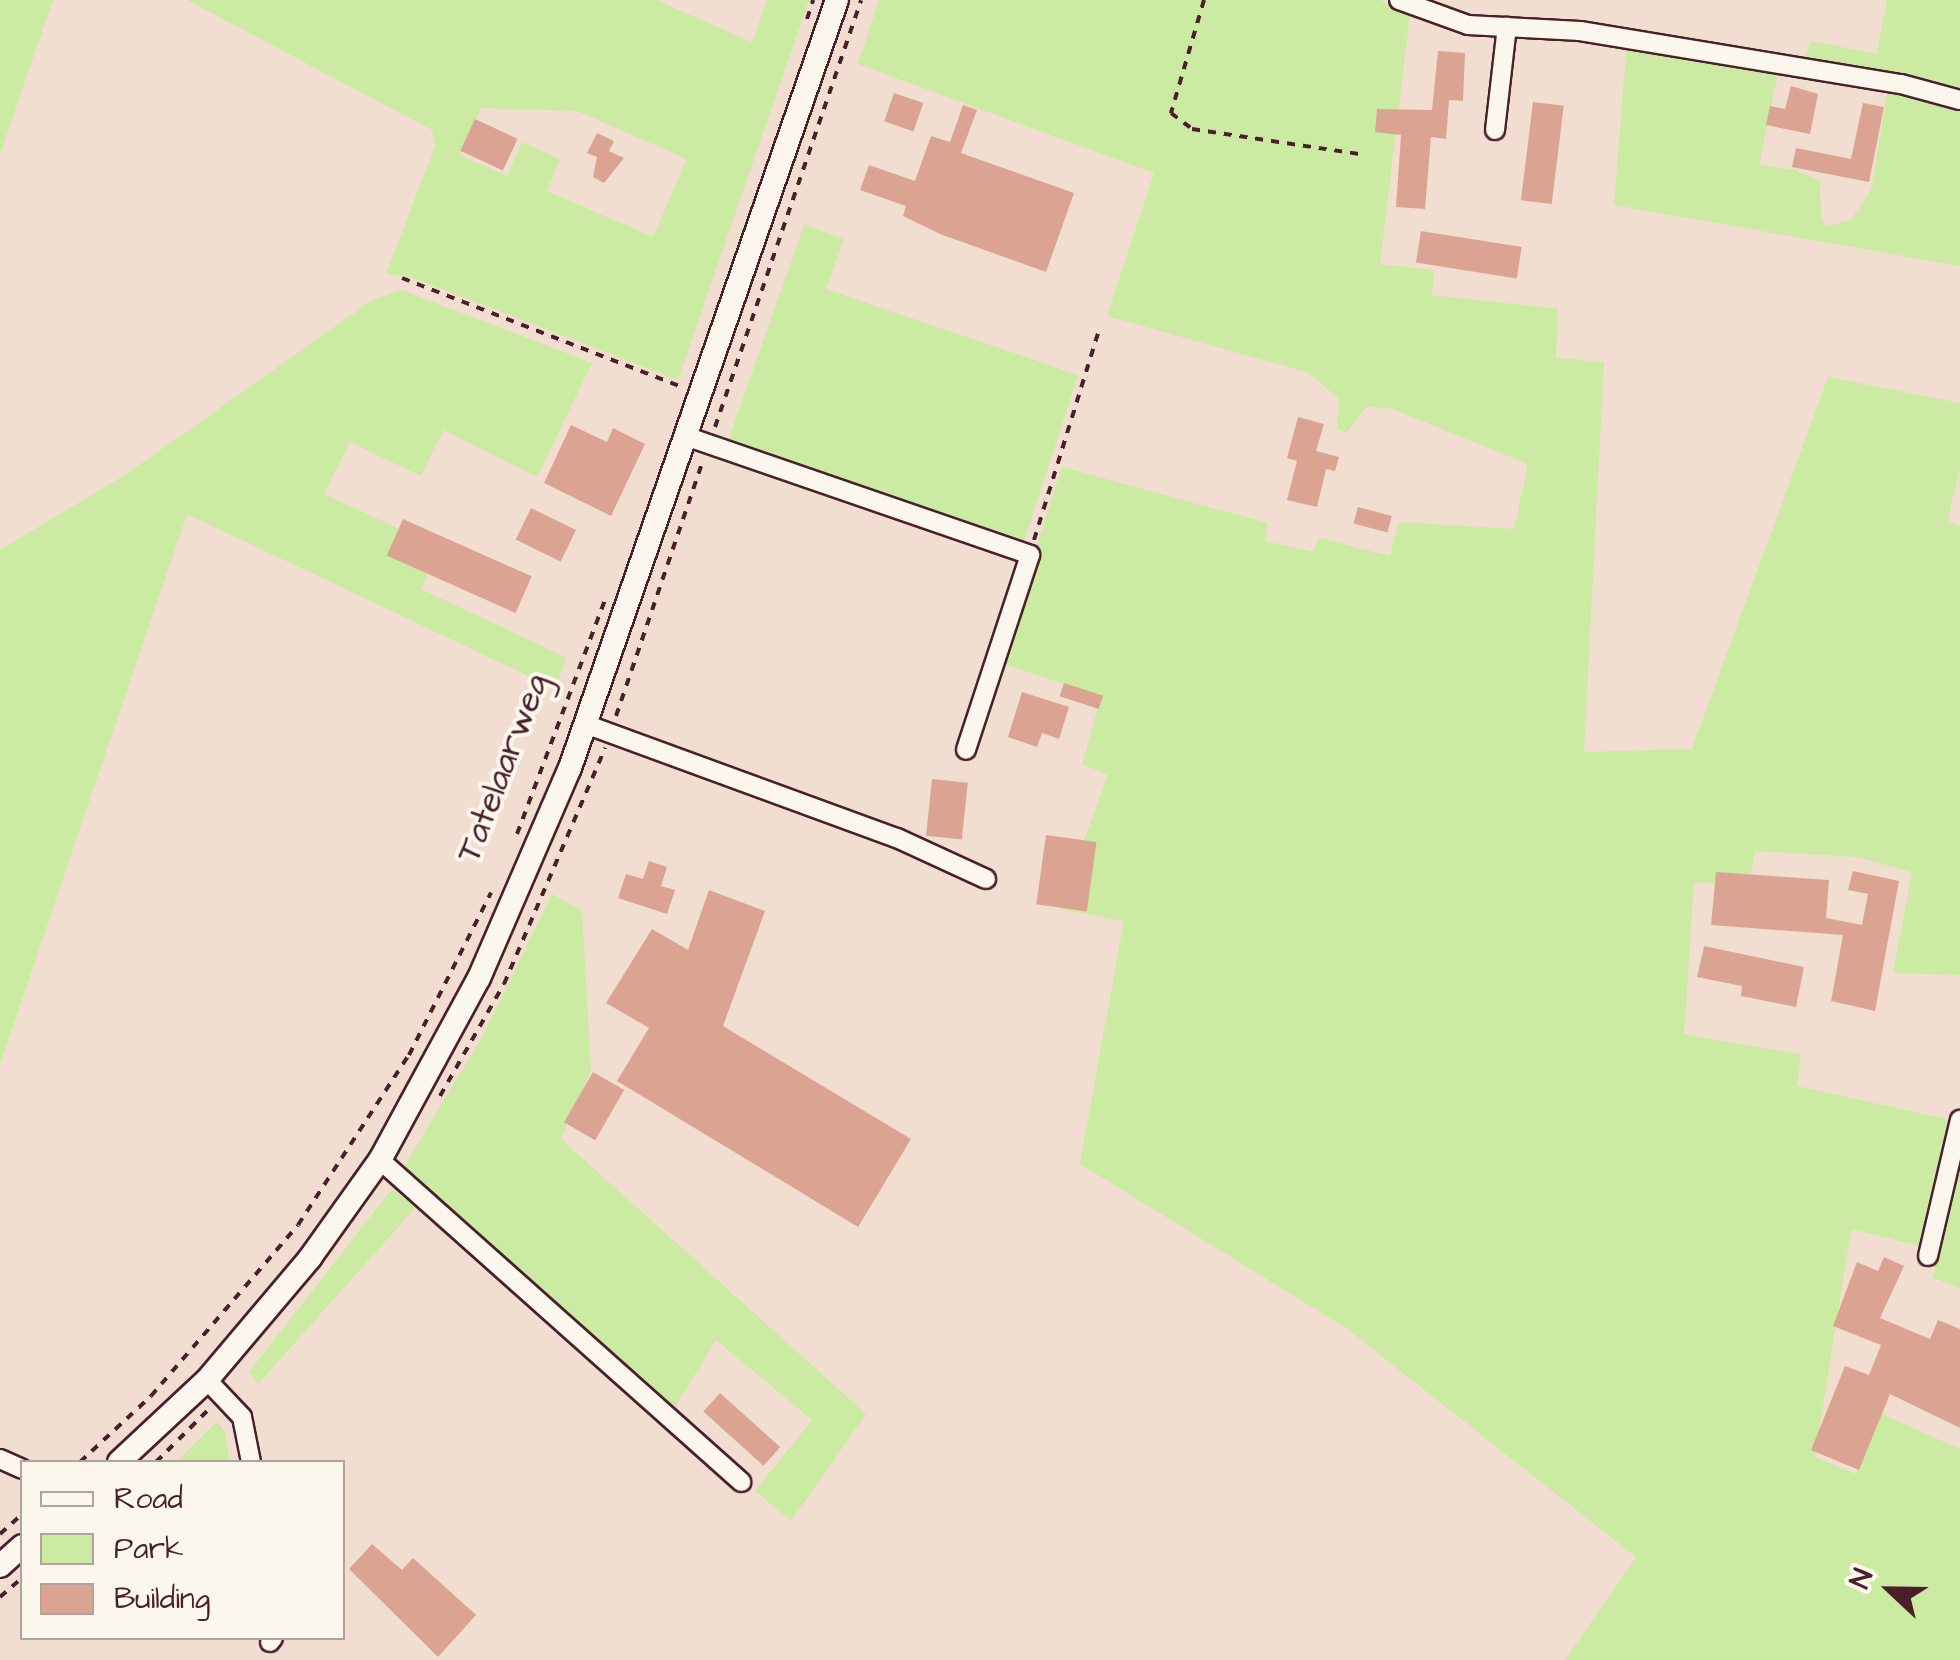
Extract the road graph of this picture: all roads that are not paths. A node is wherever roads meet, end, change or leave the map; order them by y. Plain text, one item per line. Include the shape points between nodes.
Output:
1 (836, 0) edge
2 (1399, 0) edge
3 (1506, 27) junction
4 (1960, 100) edge
5 (1495, 130) dead end
6 (685, 436) junction
7 (585, 724) junction
8 (966, 750) dead end
9 (986, 878) dead end
10 (1960, 1120) edge
11 (380, 1160) junction
12 (1928, 1256) dead end
13 (207, 1380) junction
14 (120, 1460) edge
15 (251, 1460) edge
16 (742, 1482) dead end
17 (20, 1548) edge
18 (0, 1566) edge

1 - 6 main road, Tatelaarweg via 691,390
2 - 3 street via 1468,25
3 - 4 street via 1580,30 1901,84
3 - 5 street
6 - 7 main road, Tatelaarweg
6 - 8 street via 1030,554
7 - 9 street via 897,838
7 - 11 main road, Tatelaarweg via 479,978
10 - 12 street
11 - 13 main road, Tatelaarweg via 310,1258
11 - 16 street
13 - 14 main road, Tatelaarweg
13 - 15 street via 242,1417
17 - 18 main road

